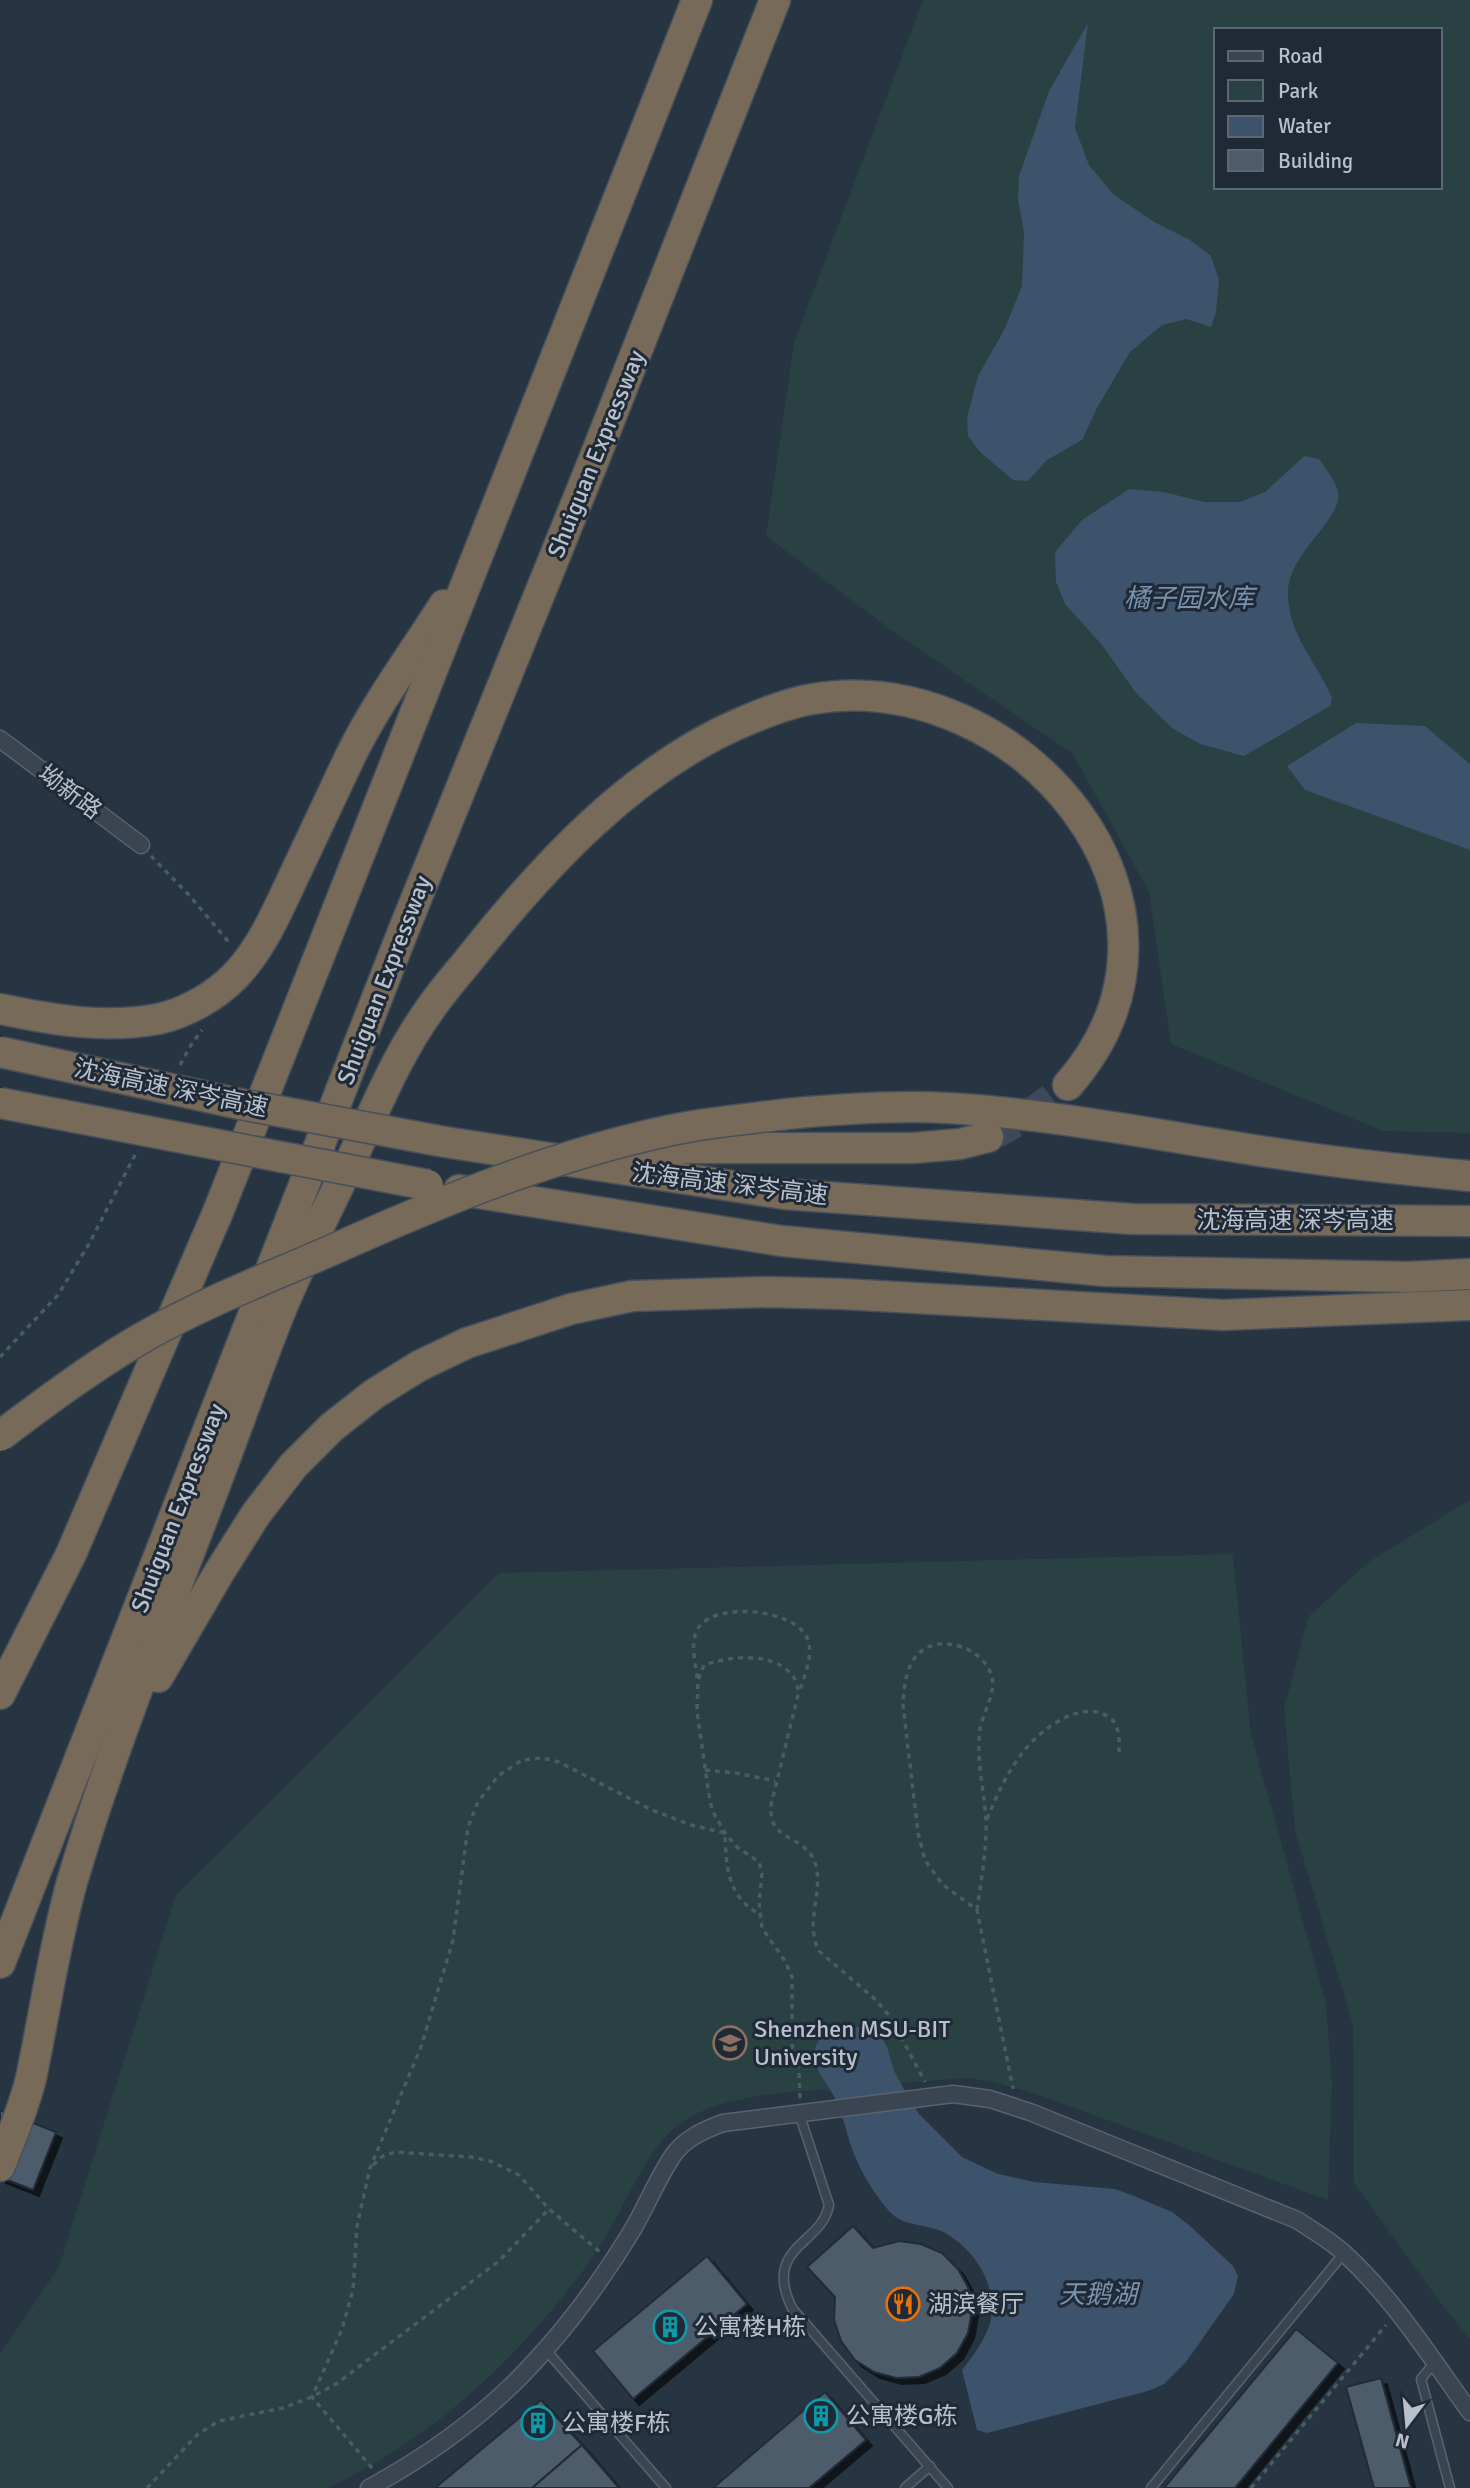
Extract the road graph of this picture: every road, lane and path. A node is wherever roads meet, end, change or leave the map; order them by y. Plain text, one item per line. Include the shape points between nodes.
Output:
1 (697, 0) edge
2 (775, 0) edge
3 (482, 544) junction
4 (0, 738) edge
5 (141, 845) dead end
6 (0, 1009) edge
7 (0, 1052) edge
8 (1068, 1085) tunnel mouth
9 (0, 1103) edge
10 (988, 1137) tunnel mouth
11 (456, 1144) junction
12 (1470, 1176) edge
13 (1470, 1221) edge
14 (1470, 1274) edge
15 (1470, 1305) edge
16 (0, 1436) edge
17 (698, 1681) junction
18 (799, 1691) junction
19 (0, 1694) edge
20 (114, 1753) junction
21 (1119, 1755) dead end
22 (705, 1770) junction
23 (773, 1781) junction
24 (986, 1820) junction
25 (725, 1833) junction
26 (977, 1910) junction
27 (759, 1914) junction
28 (0, 1963) edge
29 (928, 2096) junction
30 (1012, 2105) junction
31 (799, 2113) junction
32 (0, 2166) edge
33 (370, 2168) junction
34 (549, 2208) junction
35 (1344, 2253) junction
36 (612, 2262) junction
37 (1397, 2312) junction
38 (546, 2350) junction
39 (1434, 2363) junction
40 (312, 2398) junction
41 (1470, 2412) edge
42 (930, 2466) junction
43 (376, 2484) edge
44 (147, 2488) edge
45 (666, 2488) edge
46 (905, 2488) edge
47 (948, 2488) edge
48 (1151, 2488) edge
49 (1251, 2488) edge
50 (1450, 2488) edge

1 - 3 highway
2 - 28 highway, Shuiguan Expressway via 404,929
3 - 6 highway via 356,746 277,911 236,975 189,1009 160,1019 101,1024
3 - 19 highway via 218,1212 71,1554
4 - 5 street, 坳新路
7 - 11 highway, 沈海高速 深岑高速, bridge via 240,1104
8 - 20 highway via 1098,1043 1119,985 1122,923 1116,890 1107,861 1084,822 1049,779 999,739 941,711 876,695 810,699 768,711 690,747 650,775 606,810 511,907 429,1009 404,1049 283,1305
9 - 14 highway, 沈海高速 深岑高速, bridge via 428,1185 782,1241 1104,1271 1408,1277
10 - 11 highway via 960,1144 860,1149
11 - 13 highway, 沈海高速 深岑高速 via 797,1195 1132,1219
12 - 16 highway, bridge via 946,1108 848,1109 668,1130 504,1180 385,1226 200,1308 73,1381
15 - 20 highway via 1223,1315 843,1294 693,1293 632,1296 571,1309 480,1338 419,1366 374,1394 293,1466 220,1571
17 - 18 path via 704,1665 743,1657 779,1665 793,1676
17 - 18 path via 695,1637 700,1626 733,1612 769,1613 800,1627 808,1639 810,1654
17 - 22 path
18 - 23 path
20 - 32 highway via 63,1914 26,2098
21 - 24 path via 1117,1726 1110,1718 1100,1713 1072,1714 1037,1737 1020,1755
22 - 23 path
22 - 25 path via 712,1810
23 - 29 path via 773,1824 802,1846 816,1868 813,1940 825,1958 891,2018
24 - 26 path
24 - 26 path via 978,1751 992,1677 971,1650 943,1644 925,1648 907,1672 903,1705 918,1833 932,1873
25 - 27 path via 732,1885 743,1903
25 - 27 path via 759,1862
25 - 33 path via 652,1810 559,1762 522,1760 498,1776 478,1801 468,1827 453,1940 421,2047
26 - 30 path via 1013,2087
27 - 31 path via 762,1928 792,1978
29 - 30 street via 971,2095
29 - 31 street
30 - 35 street via 1286,2215
31 - 36 street via 723,2123 691,2138 675,2154
31 - 42 lane via 829,2205 824,2220 788,2262 785,2294 792,2308
33 - 34 path via 395,2152 490,2161 519,2175
33 - 40 path via 357,2226 353,2290 342,2329
34 - 36 path
34 - 40 path via 499,2261
35 - 37 street
35 - 48 lane
36 - 38 street
37 - 39 street
37 - 49 path
38 - 43 street via 498,2398
38 - 45 lane
39 - 41 street
39 - 50 lane via 1421,2379
40 - 43 path
40 - 44 path via 219,2421 198,2434
42 - 46 lane
42 - 47 lane

